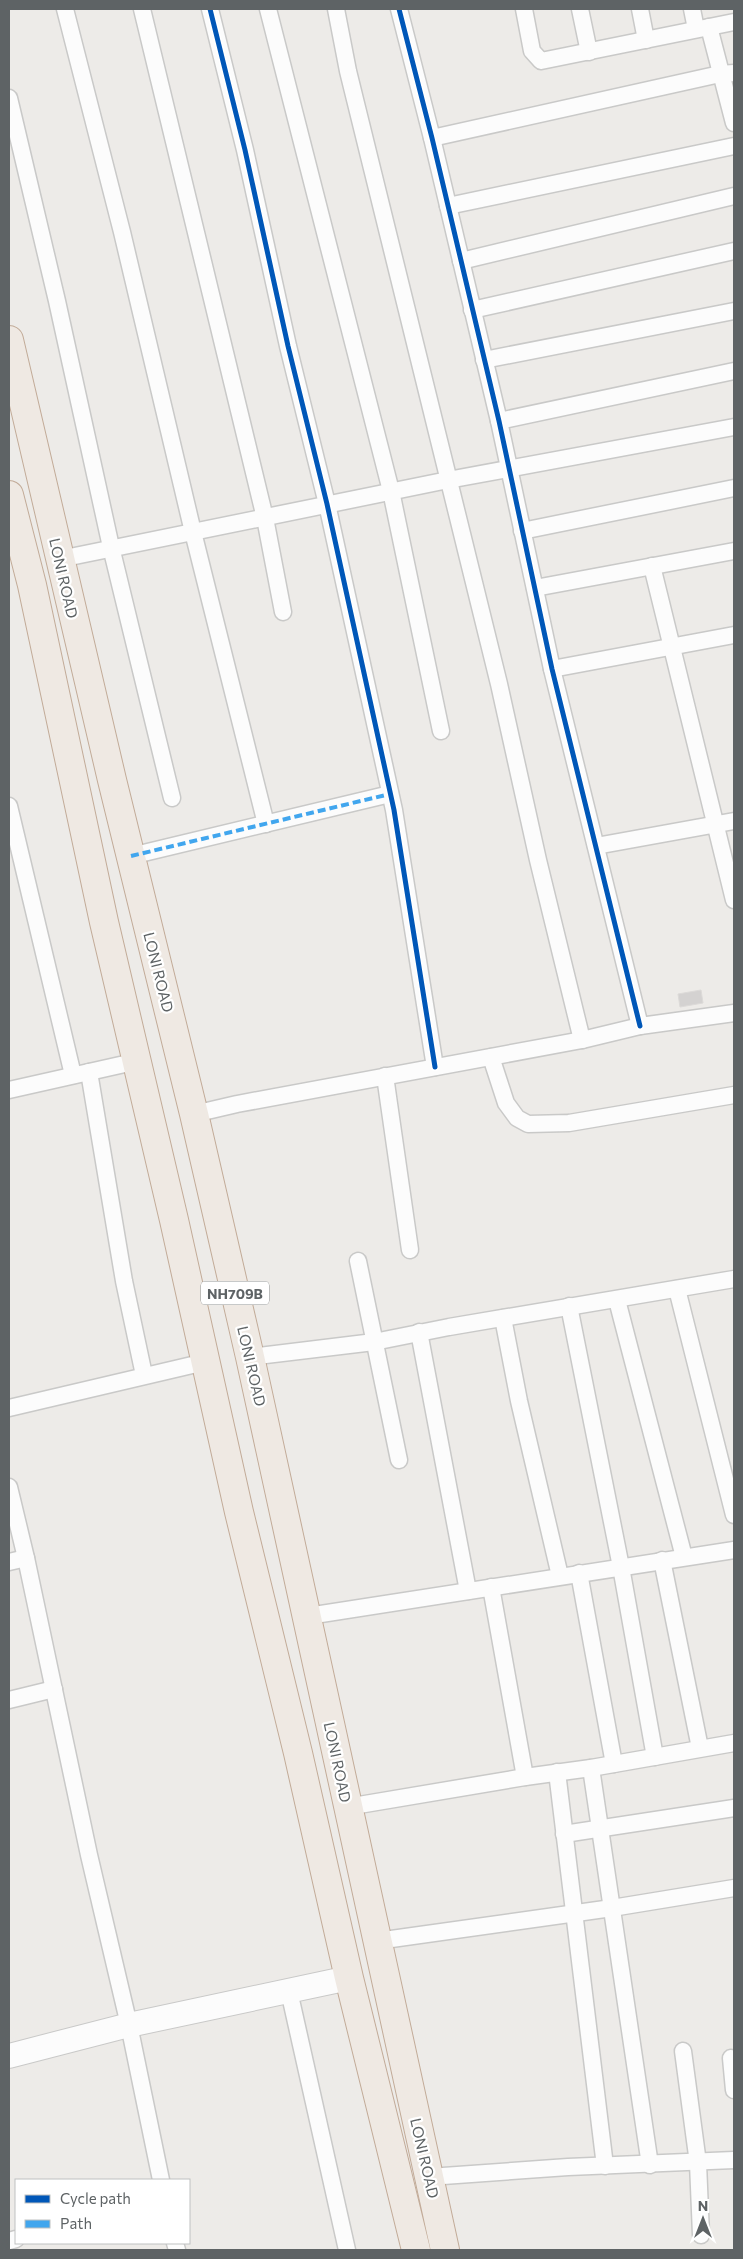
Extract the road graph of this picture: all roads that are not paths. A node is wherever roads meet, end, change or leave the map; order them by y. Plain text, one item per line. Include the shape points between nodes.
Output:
1 (65, 9) edge
2 (142, 9) edge
3 (210, 9) edge
4 (268, 9) edge
5 (336, 9) edge
6 (399, 9) edge
7 (524, 9) edge
8 (580, 9) edge
9 (640, 9) edge
10 (692, 9) edge
11 (734, 22) edge
12 (702, 28) junction
13 (646, 40) junction
14 (589, 52) junction
15 (727, 73) edge
16 (9, 98) edge
17 (734, 123) edge
18 (432, 138) junction
19 (734, 146) edge
20 (734, 196) edge
21 (448, 206) junction
22 (734, 251) edge
23 (461, 261) junction
24 (472, 310) junction
25 (734, 311) edge
26 (9, 340) edge
27 (484, 360) junction
28 (734, 371) edge
29 (499, 421) junction
30 (734, 427) edge
31 (508, 468) junction
32 (448, 480) junction
33 (734, 488) edge
34 (391, 491) junction
35 (9, 495) edge
36 (327, 504) junction
37 (265, 518) junction
38 (522, 531) junction
39 (193, 532) junction
40 (111, 547) junction
41 (734, 551) edge
42 (60, 559) junction
43 (652, 566) junction
44 (535, 588) junction
45 (283, 612) dead end
46 (734, 635) edge
47 (671, 647) junction
48 (552, 669) junction
49 (441, 731) dead end
50 (390, 794) junction
51 (172, 798) dead end
52 (9, 806) edge
53 (734, 820) edge
54 (266, 824) junction
55 (717, 824) junction
56 (596, 846) junction
57 (130, 856) junction
58 (734, 900) edge
59 (734, 1013) edge
60 (640, 1026) junction
61 (582, 1040) junction
62 (491, 1057) junction
63 (138, 1061) junction
64 (435, 1067) junction
65 (90, 1072) junction
66 (73, 1075) junction
67 (385, 1076) junction
68 (9, 1090) edge
69 (734, 1095) edge
70 (194, 1114) junction
71 (410, 1250) dead end
72 (358, 1261) dead end
73 (734, 1279) edge
74 (677, 1289) junction
75 (616, 1300) junction
76 (569, 1306) junction
77 (502, 1318) junction
78 (419, 1332) junction
79 (374, 1342) junction
80 (250, 1358) junction
81 (205, 1362) junction
82 (144, 1375) junction
83 (9, 1408) edge
84 (399, 1460) dead end
85 (9, 1487) edge
86 (734, 1515) edge
87 (734, 1550) edge
88 (684, 1557) junction
89 (26, 1558) junction
90 (662, 1560) junction
91 (9, 1562) edge
92 (621, 1567) junction
93 (579, 1573) junction
94 (560, 1576) junction
95 (491, 1587) junction
96 (468, 1591) junction
97 (308, 1616) junction
98 (54, 1689) junction
99 (9, 1700) edge
100 (734, 1743) edge
101 (700, 1748) junction
102 (655, 1757) junction
103 (614, 1764) junction
104 (592, 1768) junction
105 (557, 1772) junction
106 (525, 1777) junction
107 (348, 1807) junction
108 (734, 1808) edge
109 (600, 1829) junction
110 (564, 1834) junction
111 (734, 1888) edge
112 (612, 1908) junction
113 (574, 1914) junction
114 (377, 1941) junction
115 (349, 1978) junction
116 (289, 1991) junction
117 (129, 2025) junction
118 (683, 2051) dead end
119 (9, 2056) edge
120 (730, 2058) dead end
121 (734, 2090) edge
122 (420, 2137) junction
123 (390, 2144) junction
124 (734, 2160) edge
125 (698, 2163) junction
126 (650, 2165) junction
127 (606, 2166) junction
128 (429, 2177) junction
129 (161, 2179) edge
130 (701, 2235) dead end
131 (348, 2250) edge
132 (416, 2250) edge
133 (445, 2250) edge

1 - 39 street
2 - 37 street
3 - 36 street
4 - 34 street
5 - 32 street
6 - 18 street
7 - 14 street via 532,51 541,61
8 - 14 street
9 - 13 street
10 - 12 street
11 - 12 street
12 - 13 street
12 - 15 street
13 - 14 street
15 - 17 street
15 - 18 street
16 - 40 street
18 - 21 street
19 - 21 street
20 - 23 street
21 - 23 street
22 - 24 street
23 - 24 street
24 - 27 street
25 - 27 street
26 - 42 highway, LONI ROAD / NH709B
27 - 29 street
28 - 29 street
29 - 31 street
30 - 31 street
31 - 32 street
31 - 38 street
32 - 34 street
32 - 61 street
33 - 38 street
34 - 36 street
34 - 49 street
35 - 63 highway, LONI ROAD / NH709B via 32,584 104,922
36 - 37 street
36 - 50 street
37 - 39 street
37 - 45 street
38 - 44 street
39 - 40 street
39 - 54 street
40 - 42 street
40 - 51 street
41 - 43 street
42 - 57 highway, LONI ROAD / NH709B
43 - 44 street
43 - 47 street
44 - 48 street
46 - 47 street
47 - 48 street
47 - 55 street
48 - 56 street
50 - 54 street
50 - 64 street
52 - 66 street
53 - 55 street
54 - 57 street
55 - 56 street
55 - 58 street
56 - 60 street
57 - 70 highway, LONI ROAD / NH709B
59 - 60 street
60 - 61 street
61 - 62 street
62 - 64 street
62 - 69 street via 506,1103 516,1118 528,1124 569,1123
63 - 65 street
63 - 81 highway, LONI ROAD / NH709B
64 - 67 street
65 - 66 street
65 - 82 street via 124,1281
66 - 68 street
67 - 70 street
67 - 71 street
70 - 80 highway, LONI ROAD / NH709B
72 - 79 street
73 - 74 street
74 - 75 street
74 - 86 street
75 - 76 street
75 - 88 street
76 - 77 street
76 - 92 street
77 - 78 street
77 - 94 street
78 - 79 street
78 - 96 street
79 - 80 street
79 - 84 street
80 - 97 highway, LONI ROAD / NH709B
81 - 82 street
81 - 115 highway, LONI ROAD / NH709B
82 - 83 street
85 - 89 street
87 - 88 street
88 - 90 street
89 - 91 street
89 - 98 street
90 - 92 street
90 - 101 street
92 - 93 street
92 - 102 street
93 - 94 street
93 - 103 street
94 - 95 street
95 - 96 street
95 - 106 street
96 - 97 street
97 - 107 highway, LONI ROAD / NH709B
98 - 99 street
98 - 117 street
100 - 101 street
101 - 102 street
102 - 103 street
103 - 104 street
104 - 105 street
104 - 109 street
105 - 106 street
105 - 110 street
106 - 107 street
107 - 114 highway, LONI ROAD / NH709B
108 - 109 street
109 - 110 street
109 - 112 street
110 - 113 street
111 - 112 street
112 - 113 street
112 - 126 street
113 - 114 street
113 - 127 street
114 - 122 highway, LONI ROAD / NH709B
115 - 116 street
115 - 123 highway, LONI ROAD / NH709B
116 - 117 street
116 - 131 street
117 - 119 street
117 - 129 street
118 - 125 street
120 - 121 street
122 - 123 highway
122 - 128 highway, LONI ROAD / NH709B
123 - 132 highway, LONI ROAD / NH709B
124 - 125 street
125 - 126 street
125 - 130 street
126 - 127 street
127 - 128 street
128 - 133 highway, LONI ROAD / NH709B

